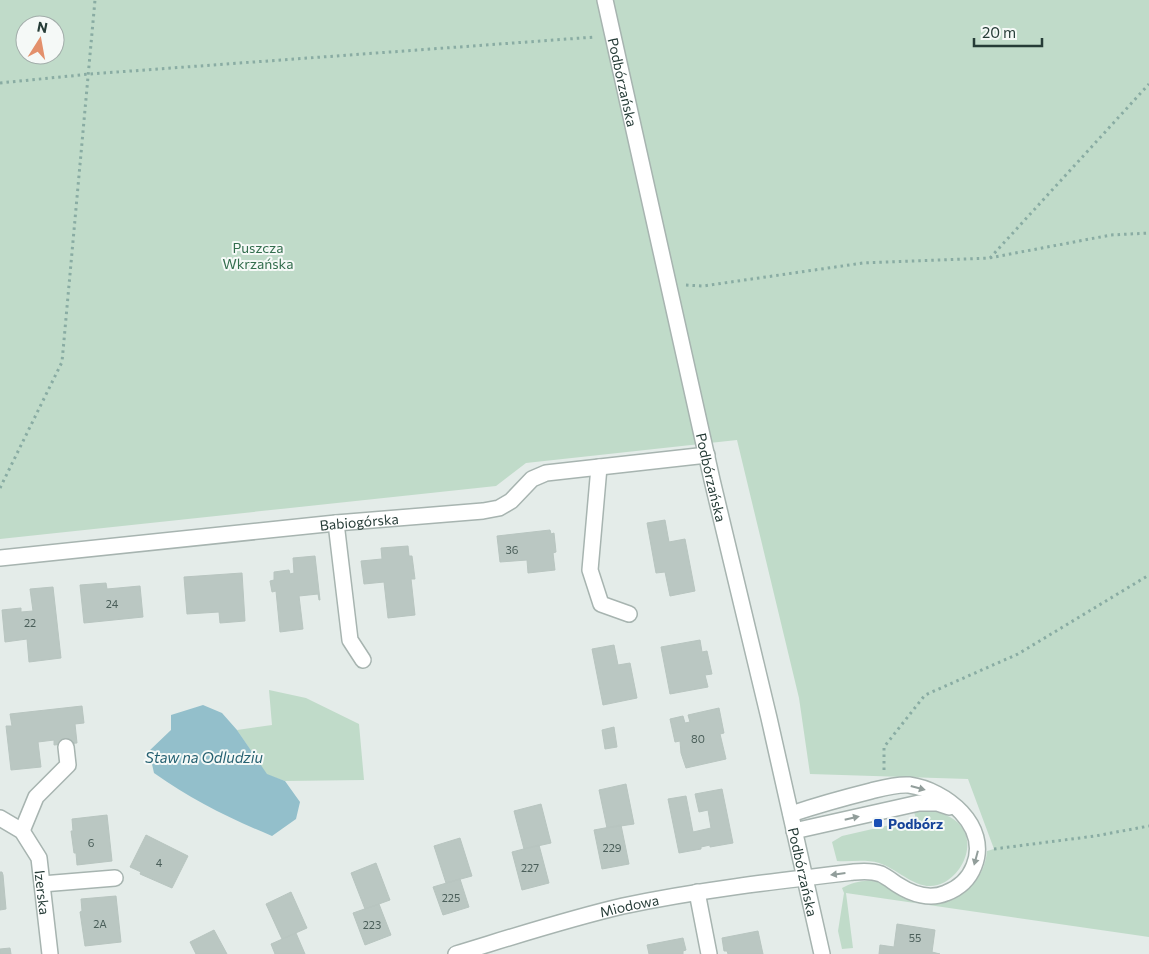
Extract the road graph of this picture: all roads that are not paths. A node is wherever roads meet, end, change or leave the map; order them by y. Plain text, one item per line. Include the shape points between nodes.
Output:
1 (605, 0) edge
2 (706, 454) junction
3 (599, 467) junction
4 (336, 523) junction
5 (0, 558) edge
6 (629, 614) dead end
7 (364, 660) dead end
8 (66, 747) dead end
9 (791, 814) junction
10 (962, 814) junction
11 (0, 818) edge
12 (22, 831) junction
13 (794, 831) junction
14 (115, 878) dead end
15 (806, 879) junction
16 (42, 884) junction
17 (697, 892) junction
18 (494, 948) edge
19 (50, 954) edge
20 (456, 954) edge
21 (709, 954) edge
22 (822, 954) edge

1 - 2 street, Podbórzańska
2 - 3 street, Babiogórska
2 - 9 street, Podbórzańska
3 - 4 street, Babiogórska via 546,473 528,482 511,501 499,508
3 - 6 street via 590,570 602,604
4 - 5 street, Babiogórska
4 - 7 street via 350,640
8 - 12 street via 68,765 36,797
9 -> 10 street via 831,800 903,785 922,788 940,796
9 - 13 street, Podbórzańska
13 -> 10 street via 925,802 937,803
10 -> 15 street, Miodowa via 974,830 978,851 972,870 955,889 937,896 924,896 874,872
11 - 12 street, Izerska
12 - 16 street, Izerska via 39,858
13 - 15 street, Podbórzańska
14 - 16 street
15 - 17 street, Miodowa
15 - 22 street, Podbórzańska
16 - 19 street, Izerska
17 - 18 street, Miodowa via 540,928
17 - 21 street
18 - 20 street, Miodowa

